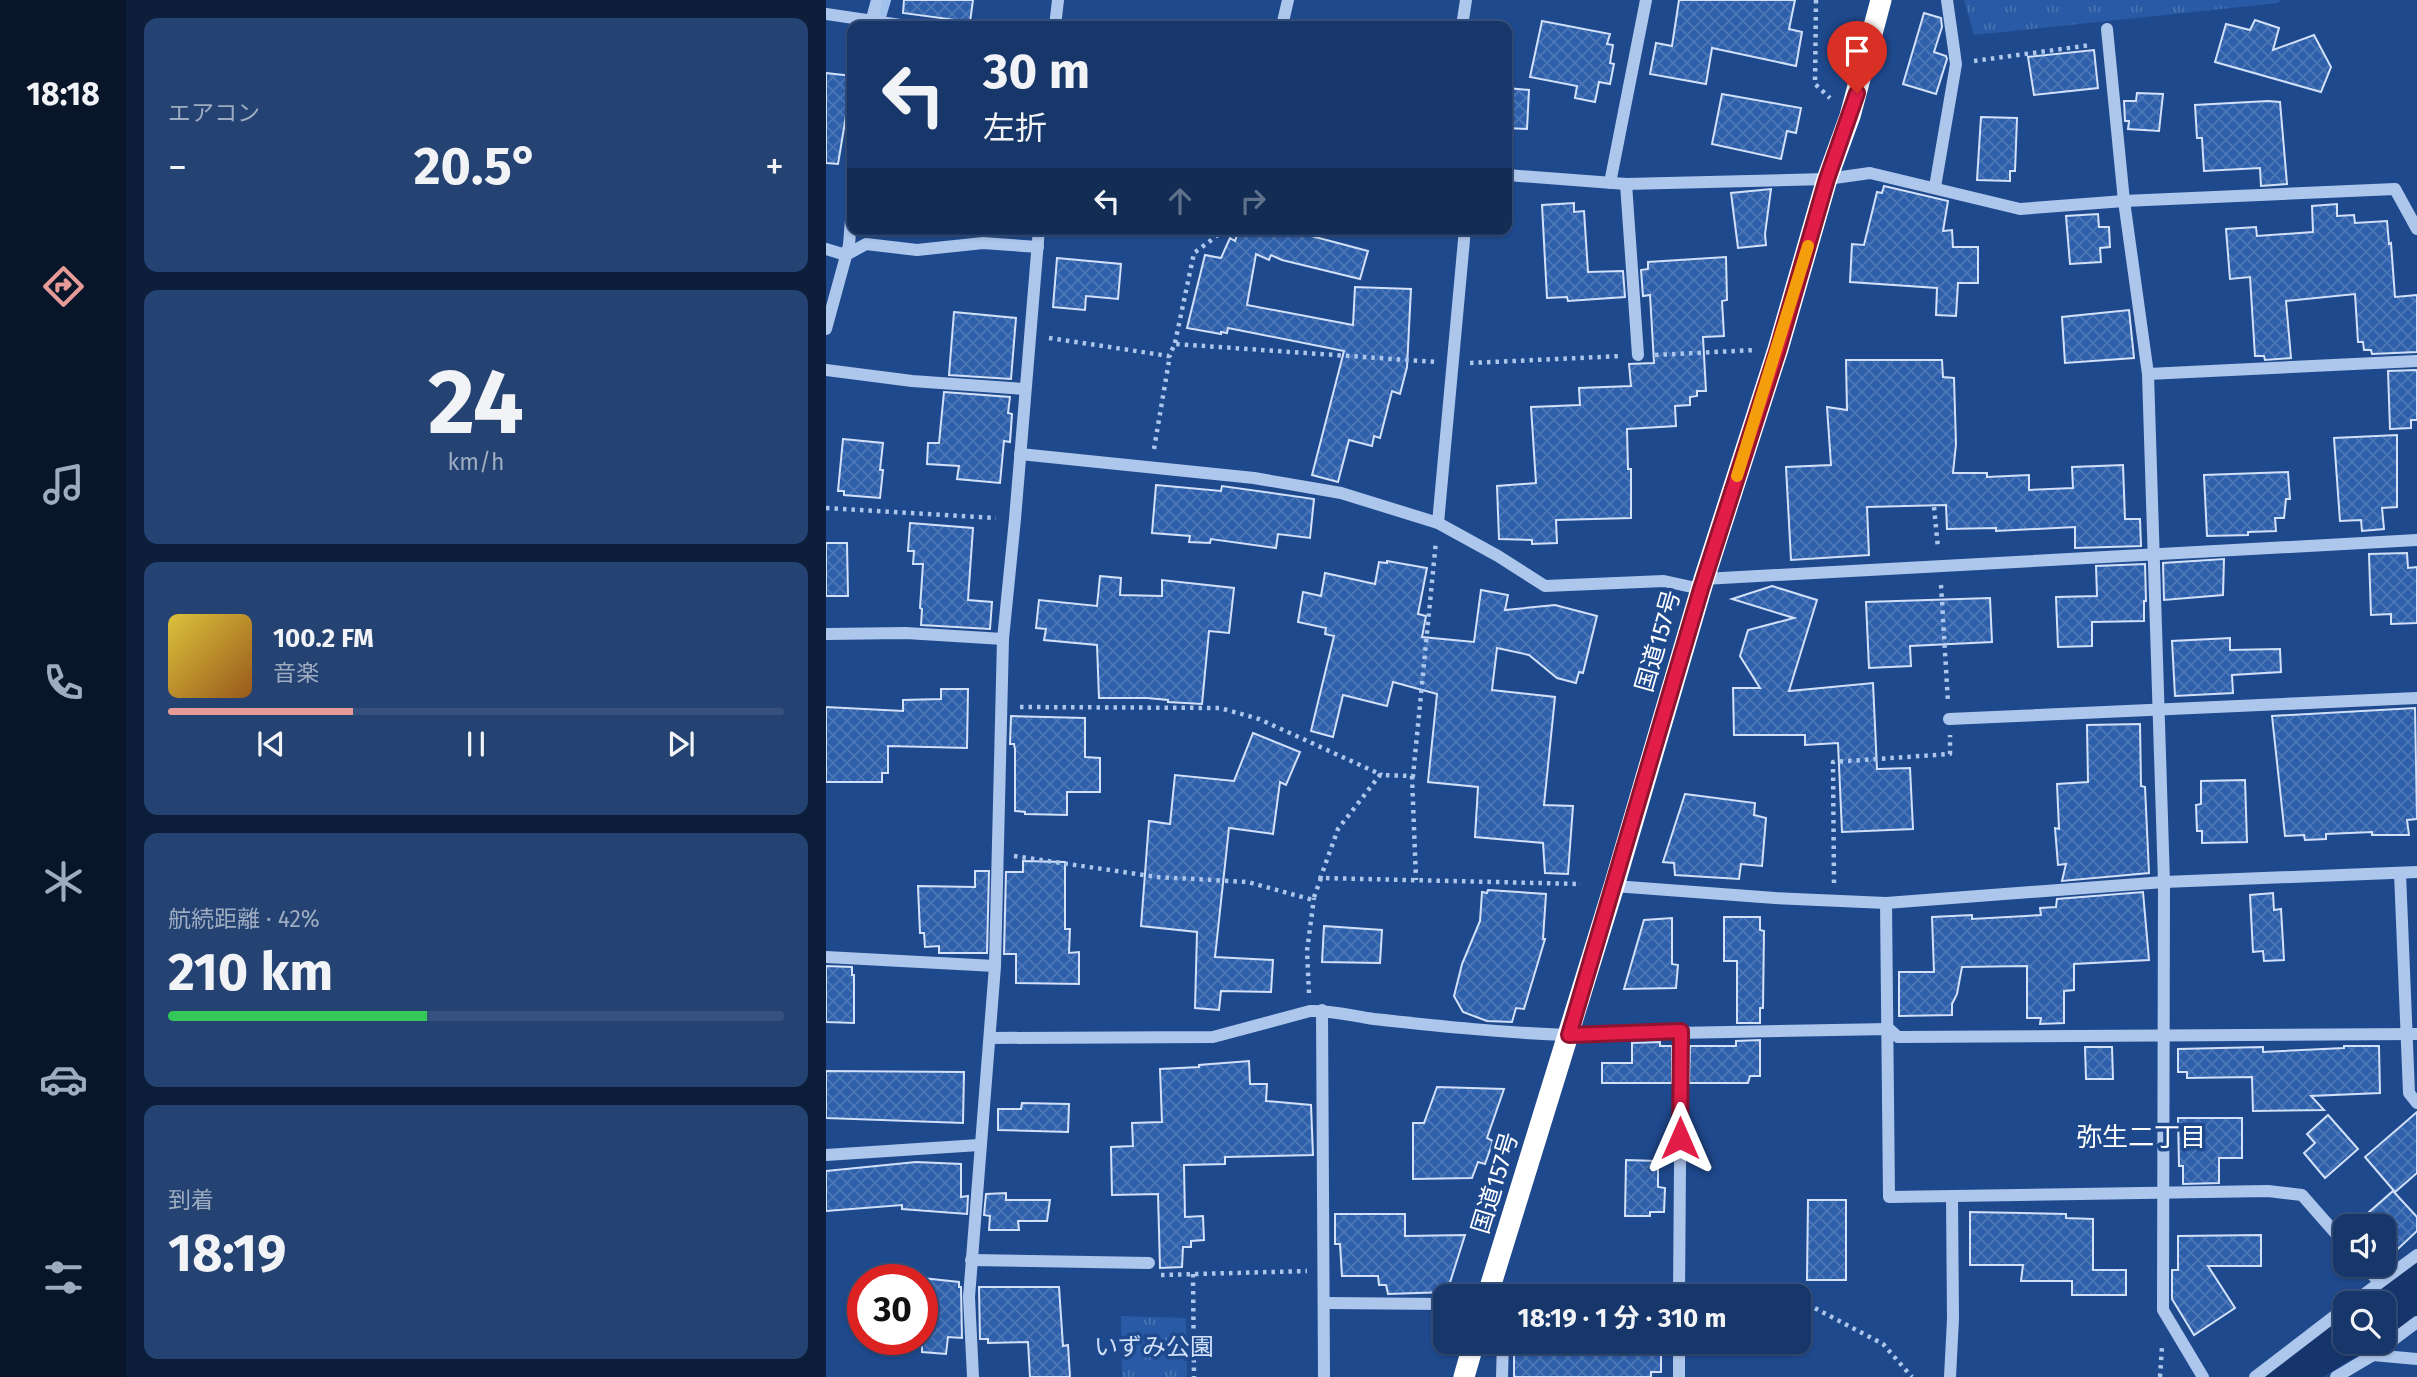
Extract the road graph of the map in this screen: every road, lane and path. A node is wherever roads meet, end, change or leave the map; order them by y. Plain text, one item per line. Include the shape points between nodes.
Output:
1 (877, 0) edge
2 (1058, 0) edge
3 (1288, 0) edge
4 (1466, 0) edge
5 (1646, 0) edge
6 (1816, 0) edge
7 (1881, 0) edge
8 (1947, 0) edge
9 (826, 14) edge
10 (857, 21) edge
11 (871, 21) edge
12 (1056, 21) edge
13 (1283, 21) edge
14 (1463, 21) edge
15 (2107, 29) dead end
16 (2109, 43) junction
17 (1956, 64) junction
18 (1850, 116) junction
19 (1512, 176) edge
20 (1827, 179) junction
21 (1610, 183) junction
22 (1626, 184) junction
23 (1935, 187) junction
24 (2124, 201) junction
25 (2417, 229) edge
26 (848, 235) edge
27 (1039, 235) edge
28 (1218, 235) edge
29 (1464, 235) edge
30 (1038, 247) junction
31 (826, 249) edge
32 (846, 255) junction
33 (826, 329) edge
34 (1031, 335) junction
35 (1175, 344) junction
36 (1778, 349) junction
37 (1638, 355) junction
38 (1170, 356) junction
39 (2417, 361) edge
40 (1453, 363) junction
41 (826, 370) edge
42 (2148, 374) junction
43 (1024, 389) junction
44 (1020, 454) junction
45 (1150, 467) junction
46 (1934, 507) dead end
47 (826, 508) edge
48 (1015, 519) junction
49 (1438, 523) junction
50 (2417, 540) edge
51 (2154, 554) junction
52 (1940, 565) junction
53 (1702, 584) junction
54 (826, 634) edge
55 (1003, 639) junction
56 (2417, 698) edge
57 (1001, 706) junction
58 (2158, 708) junction
59 (1949, 719) junction
60 (1380, 775) junction
61 (1413, 776) junction
62 (999, 853) junction
63 (2417, 872) edge
64 (2400, 873) junction
65 (1321, 878) junction
66 (1416, 880) junction
67 (2164, 882) junction
68 (1581, 884) dead end
69 (1614, 886) junction
70 (1313, 900) junction
71 (1834, 901) junction
72 (1886, 904) junction
73 (826, 957) edge
74 (995, 966) junction
75 (1316, 1010) junction
76 (1889, 1029) junction
77 (1681, 1031) junction
78 (2412, 1034) edge
79 (1569, 1035) junction
80 (2162, 1036) junction
81 (990, 1038) junction
82 (2417, 1102) edge
83 (979, 1145) junction
84 (826, 1155) edge
85 (2164, 1193) junction
86 (1952, 1196) junction
87 (2333, 1230) edge
88 (2417, 1255) edge
89 (971, 1260) junction
90 (1149, 1263) joint
91 (1325, 1271) junction
92 (1193, 1274) junction
93 (2375, 1277) edge
94 (2379, 1282) junction
95 (1491, 1284) edge
96 (1679, 1284) edge
97 (2368, 1291) edge
98 (1325, 1303) junction
99 (1433, 1304) edge
100 (1811, 1306) edge
101 (2333, 1317) edge
102 (2417, 1322) edge
103 (1471, 1354) edge
104 (1503, 1354) edge
105 (1679, 1354) edge
106 (2373, 1355) junction
107 (2417, 1359) edge
108 (973, 1377) edge
109 (1194, 1377) edge
110 (1324, 1377) edge
111 (1464, 1377) edge
112 (1502, 1377) edge
113 (1679, 1377) edge
114 (1912, 1377) edge
115 (1950, 1377) edge
116 (2203, 1377) edge
117 (2255, 1377) edge
118 (2336, 1377) edge

1 - 11 street
2 - 12 street
3 - 13 street
4 - 14 street
5 - 21 street
6 - 18 path via 1815,83
7 - 18 highway, 国道157号
8 - 17 street
9 - 10 street
15 - 16 street
16 - 17 path
16 - 24 street
17 - 23 street
18 - 20 highway, 国道157号
19 - 21 street
20 - 22 street
20 - 23 street via 1870,173
20 - 36 highway, 国道157号
21 - 22 street
22 - 37 street
23 - 24 street via 2020,209
24 - 25 street via 2395,189
24 - 42 street
26 - 32 street
27 - 30 street
28 - 35 path via 1194,253
29 - 40 street
30 - 32 street via 983,243 917,250 866,244
30 - 34 street
31 - 32 street
32 - 33 street
34 - 38 path
34 - 43 street
35 - 38 path
35 - 40 path
36 - 37 path
36 - 53 highway, 国道157号
37 - 40 path
38 - 45 path
39 - 42 street
40 - 49 street
41 - 43 street
42 - 51 street
43 - 44 street
44 - 45 street
44 - 48 street
45 - 49 street via 1341,493
46 - 52 path
47 - 48 path
48 - 55 street
49 - 53 street via 1545,586
49 - 61 path
50 - 51 street
51 - 52 street
51 - 58 street
52 - 53 street
52 - 59 path
53 - 69 highway, 国道157号
54 - 55 street
55 - 57 street
56 - 58 street
57 - 60 path via 1220,708 1259,719
57 - 62 street
58 - 59 street
58 - 67 street
59 - 71 path via 1950,754 1833,762
60 - 61 path
60 - 65 path via 1338,829
61 - 66 path
62 - 70 path via 1157,877 1248,883
62 - 74 street
63 - 64 street
64 - 67 street
64 - 78 street
65 - 66 path
65 - 70 path
66 - 68 path
67 - 72 street
67 - 80 street
69 - 71 street
69 - 79 highway, 国道157号
70 - 75 path via 1307,951
71 - 72 street
72 - 76 street
73 - 74 street
74 - 81 street
75 - 79 street
75 - 81 street via 1213,1037
75 - 91 street
76 - 77 street
76 - 80 street via 1898,1037
76 - 86 street via 1889,1197
77 - 79 street
77 - 96 street
78 - 80 street
78 - 82 street via 2409,1093
79 - 95 highway, 国道157号
80 - 85 street
81 - 83 street
83 - 84 street
83 - 89 street
85 - 86 street
85 - 87 street via 2268,1191 2302,1195
85 - 116 street via 2164,1310
86 - 115 street
88 - 94 street
89 - 90 street
89 - 108 street
90 - 92 path via 1152,1275
91 - 92 path
91 - 98 street
92 - 109 path
93 - 94 street
94 - 97 street
98 - 99 street
98 - 110 street
100 - 114 path via 1884,1344
101 - 117 street
102 - 106 street
103 - 111 highway
104 - 112 street
105 - 113 street
106 - 107 street
106 - 118 street

